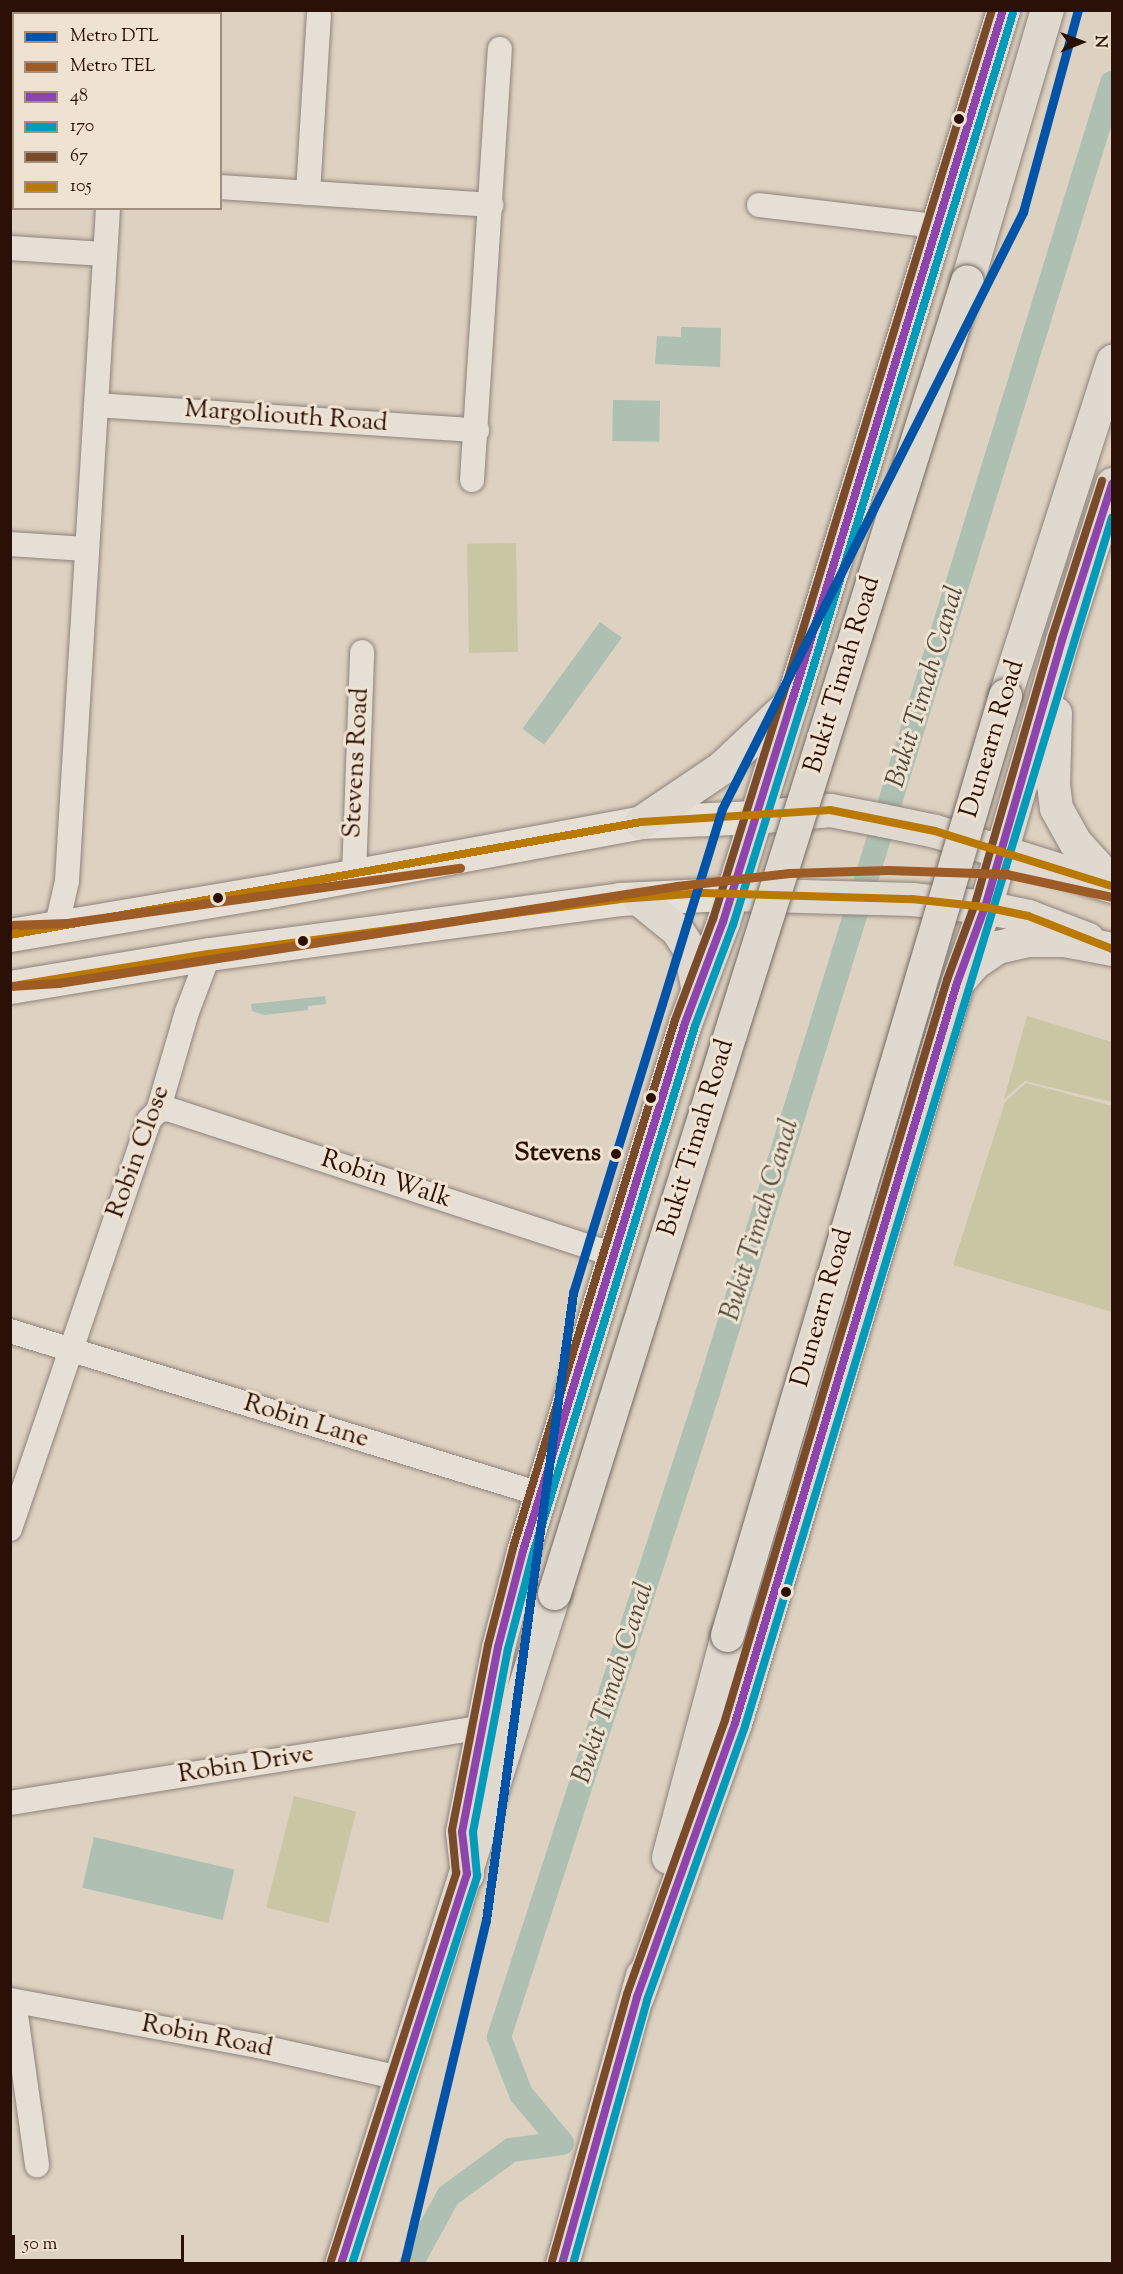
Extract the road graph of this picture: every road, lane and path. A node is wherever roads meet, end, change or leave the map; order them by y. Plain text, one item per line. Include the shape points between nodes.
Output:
1 (1003, 10) edge
2 (1047, 10) edge
3 (319, 15) dead end
4 (500, 49) dead end
5 (222, 187) edge
6 (308, 193) junction
7 (491, 205) junction
8 (759, 205) dead end
9 (108, 210) edge
10 (935, 226) junction
11 (10, 248) edge
12 (104, 254) junction
13 (1113, 361) edge
14 (96, 405) junction
15 (477, 430) junction
16 (472, 480) dead end
17 (1113, 484) edge
18 (10, 544) edge
19 (85, 549) junction
20 (1062, 640) junction
21 (362, 652) dead end
22 (792, 701) junction
23 (754, 817) junction
24 (641, 822) junction
25 (1000, 853) junction
26 (354, 875) junction
27 (1113, 885) edge
28 (729, 894) junction
29 (639, 899) junction
30 (985, 907) junction
31 (57, 925) junction
32 (10, 935) edge
33 (1112, 949) edge
34 (209, 954) junction
35 (957, 983) junction
36 (697, 985) junction
37 (10, 987) edge
38 (158, 1112) junction
39 (613, 1258) junction
40 (10, 1330) edge
41 (71, 1351) junction
42 (540, 1494) junction
43 (10, 1529) edge
44 (482, 1727) junction
45 (10, 1803) edge
46 (467, 1874) junction
47 (637, 1996) junction
48 (12, 2001) edge
49 (400, 2078) junction
50 (37, 2165) dead end
51 (341, 2264) edge
52 (562, 2264) edge

1 - 10 main road
2 - 46 main road, Bukit Timah Road, bridge via 967,281
3 - 6 street
4 - 7 street
5 - 6 street
6 - 7 street
7 - 15 street
8 - 10 street
9 - 12 street
10 - 22 main road
11 - 12 street
12 - 14 street
13 - 47 main road, Dunearn Road, bridge via 1005,695 727,1635 683,1789
14 - 15 street, Margoliouth Road
14 - 19 street
15 - 16 street
17 - 20 main road
18 - 19 street
19 - 31 street via 67,881
20 - 25 main road
20 - 27 main road via 1053,733 1056,808 1075,842
21 - 26 street, Stevens Road
22 - 23 main road
22 - 24 main road via 721,768
23 - 24 main road, Stevens Road
23 - 25 main road via 830,810 935,831
23 - 28 main road
24 - 26 main road, Stevens Road
25 - 27 main road
25 - 30 main road
26 - 31 main road, Stevens Road
28 - 29 main road
28 - 30 main road via 912,899
28 - 36 main road via 723,922
29 - 34 main road
29 - 36 main road via 677,930 690,950
30 - 33 main road via 1028,916
30 - 35 main road
31 - 32 main road, Stevens Road
33 - 35 main road via 1064,940 1028,940 996,947 975,962
34 - 37 main road
34 - 38 street, Robin Close via 187,1012
35 - 47 main road via 738,1712
36 - 39 main road
38 - 39 street, Robin Walk via 168,1109 603,1251
38 - 41 street, Robin Close via 149,1120
39 - 42 main road
40 - 41 street
41 - 42 street, Robin Lane
41 - 43 street, Robin Close
42 - 44 main road via 503,1628
44 - 45 street, Robin Drive
44 - 46 main road via 462,1832
46 - 49 main road, Bukit Timah Road
47 - 52 main road, Dunearn Road
48 - 49 street, Robin Road via 258,2046
48 - 50 street, Robin Road
49 - 51 main road, Bukit Timah Road

